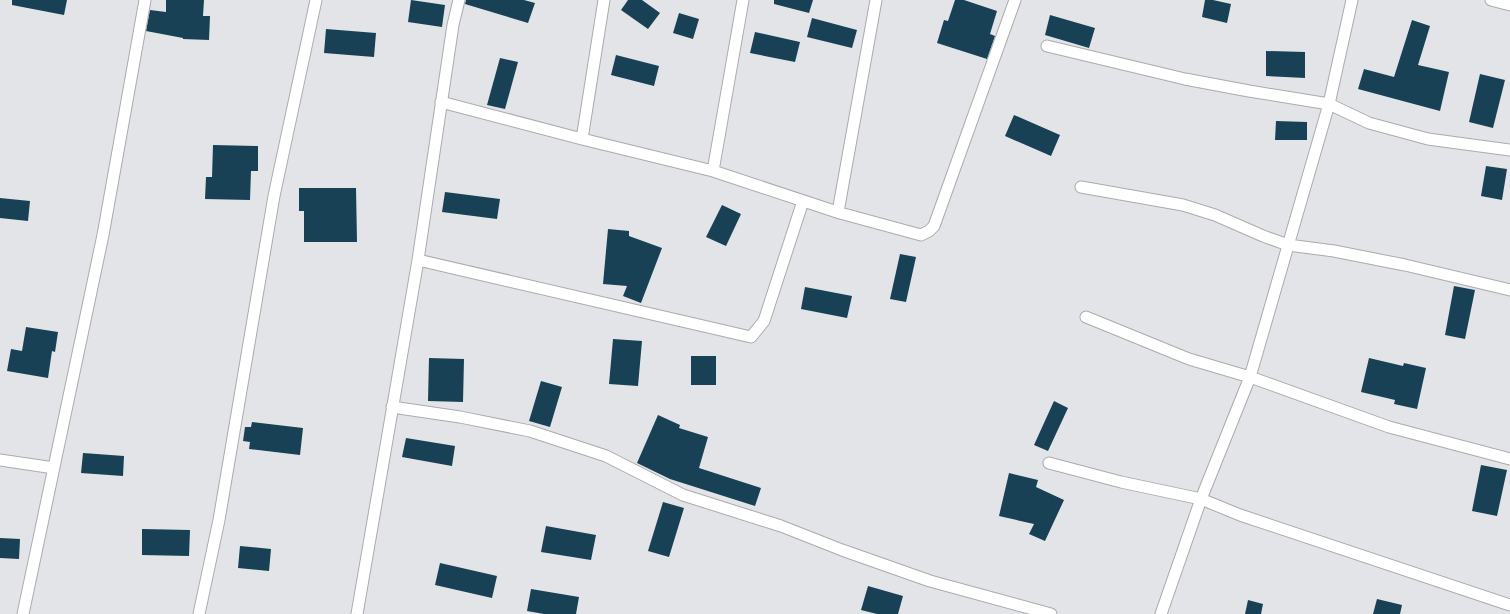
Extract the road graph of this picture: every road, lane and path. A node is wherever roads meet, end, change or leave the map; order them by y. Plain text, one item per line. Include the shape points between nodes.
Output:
1 (145, 0) edge
2 (316, 0) edge
3 (459, 0) edge
4 (604, 0) edge
5 (743, 0) edge
6 (876, 0) edge
7 (1015, 0) edge
8 (1352, 0) edge
9 (1491, 0) edge
10 (1510, 5) edge
11 (1047, 46) dead end
12 (441, 102) junction
13 (1329, 104) junction
14 (582, 139) junction
15 (1510, 150) edge
16 (714, 171) junction
17 (1081, 187) dead end
18 (803, 201) junction
19 (838, 212) junction
20 (1288, 244) junction
21 (418, 260) junction
22 (1510, 290) edge
23 (1086, 317) dead end
24 (1250, 377) junction
25 (392, 407) junction
26 (1510, 459) edge
27 (0, 460) edge
28 (1049, 463) dead end
29 (54, 468) junction
30 (1201, 499) junction
31 (1510, 605) edge
32 (23, 614) edge
33 (199, 614) edge
34 (357, 614) edge
35 (1051, 614) edge
36 (1161, 614) edge

1 - 29 street via 103,235
2 - 33 street via 274,196 219,520
3 - 12 street
4 - 14 street
5 - 16 street
6 - 19 street
7 - 19 street via 934,226 930,231 921,235
8 - 13 street
9 - 10 street
11 - 13 street via 1185,79
12 - 14 street
12 - 21 street
13 - 15 street via 1369,123 1428,139
13 - 20 street
14 - 16 street
16 - 18 street
17 - 20 street via 1183,205
18 - 19 street
18 - 21 street via 764,321 750,337
20 - 22 street via 1406,265
20 - 24 street
21 - 25 street
23 - 24 street via 1189,359
24 - 26 street via 1389,427
24 - 30 street
25 - 34 street
25 - 35 street via 530,431 606,456 683,495 781,526 930,581
27 - 29 street
28 - 30 street
29 - 32 street
30 - 31 street via 1240,515
30 - 36 street

